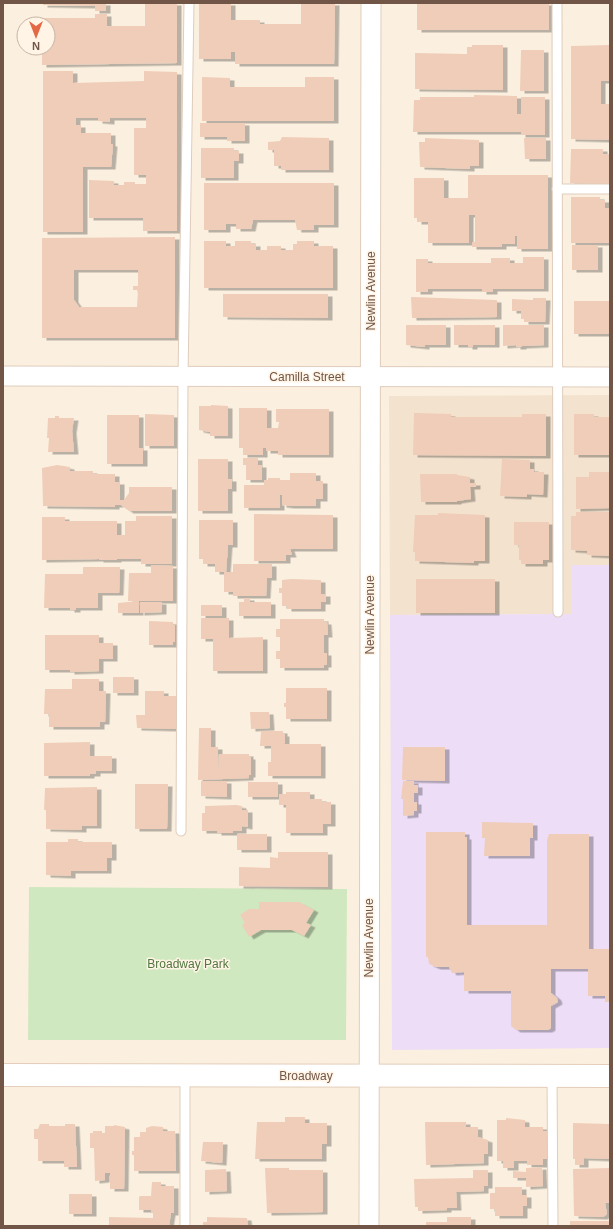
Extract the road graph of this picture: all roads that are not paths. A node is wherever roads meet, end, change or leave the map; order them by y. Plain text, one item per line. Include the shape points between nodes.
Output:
1 (188, 3) edge
2 (371, 3) edge
3 (557, 3) edge
4 (556, 189) junction
5 (610, 189) edge
6 (3, 376) edge
7 (183, 376) junction
8 (371, 376) junction
9 (556, 377) junction
10 (610, 377) edge
11 (558, 612) dead end
12 (181, 831) dead end
13 (3, 1075) edge
14 (185, 1076) junction
15 (369, 1076) junction
16 (552, 1076) junction
17 (610, 1076) edge
18 (184, 1226) edge
19 (369, 1226) edge
20 (553, 1226) edge

1 - 7 lane
2 - 8 street, Newlin Avenue
3 - 4 lane
4 - 5 lane
4 - 9 lane
6 - 7 street, Camilla Street
7 - 8 street, Camilla Street
7 - 12 lane
8 - 9 street, Camilla Street
8 - 15 street, Newlin Avenue
9 - 10 street, Camilla Street
9 - 11 lane
13 - 14 street, Broadway
14 - 15 street, Broadway
14 - 18 lane
15 - 16 street, Broadway
15 - 19 street, Newlin Avenue
16 - 17 street, Broadway
16 - 20 lane

